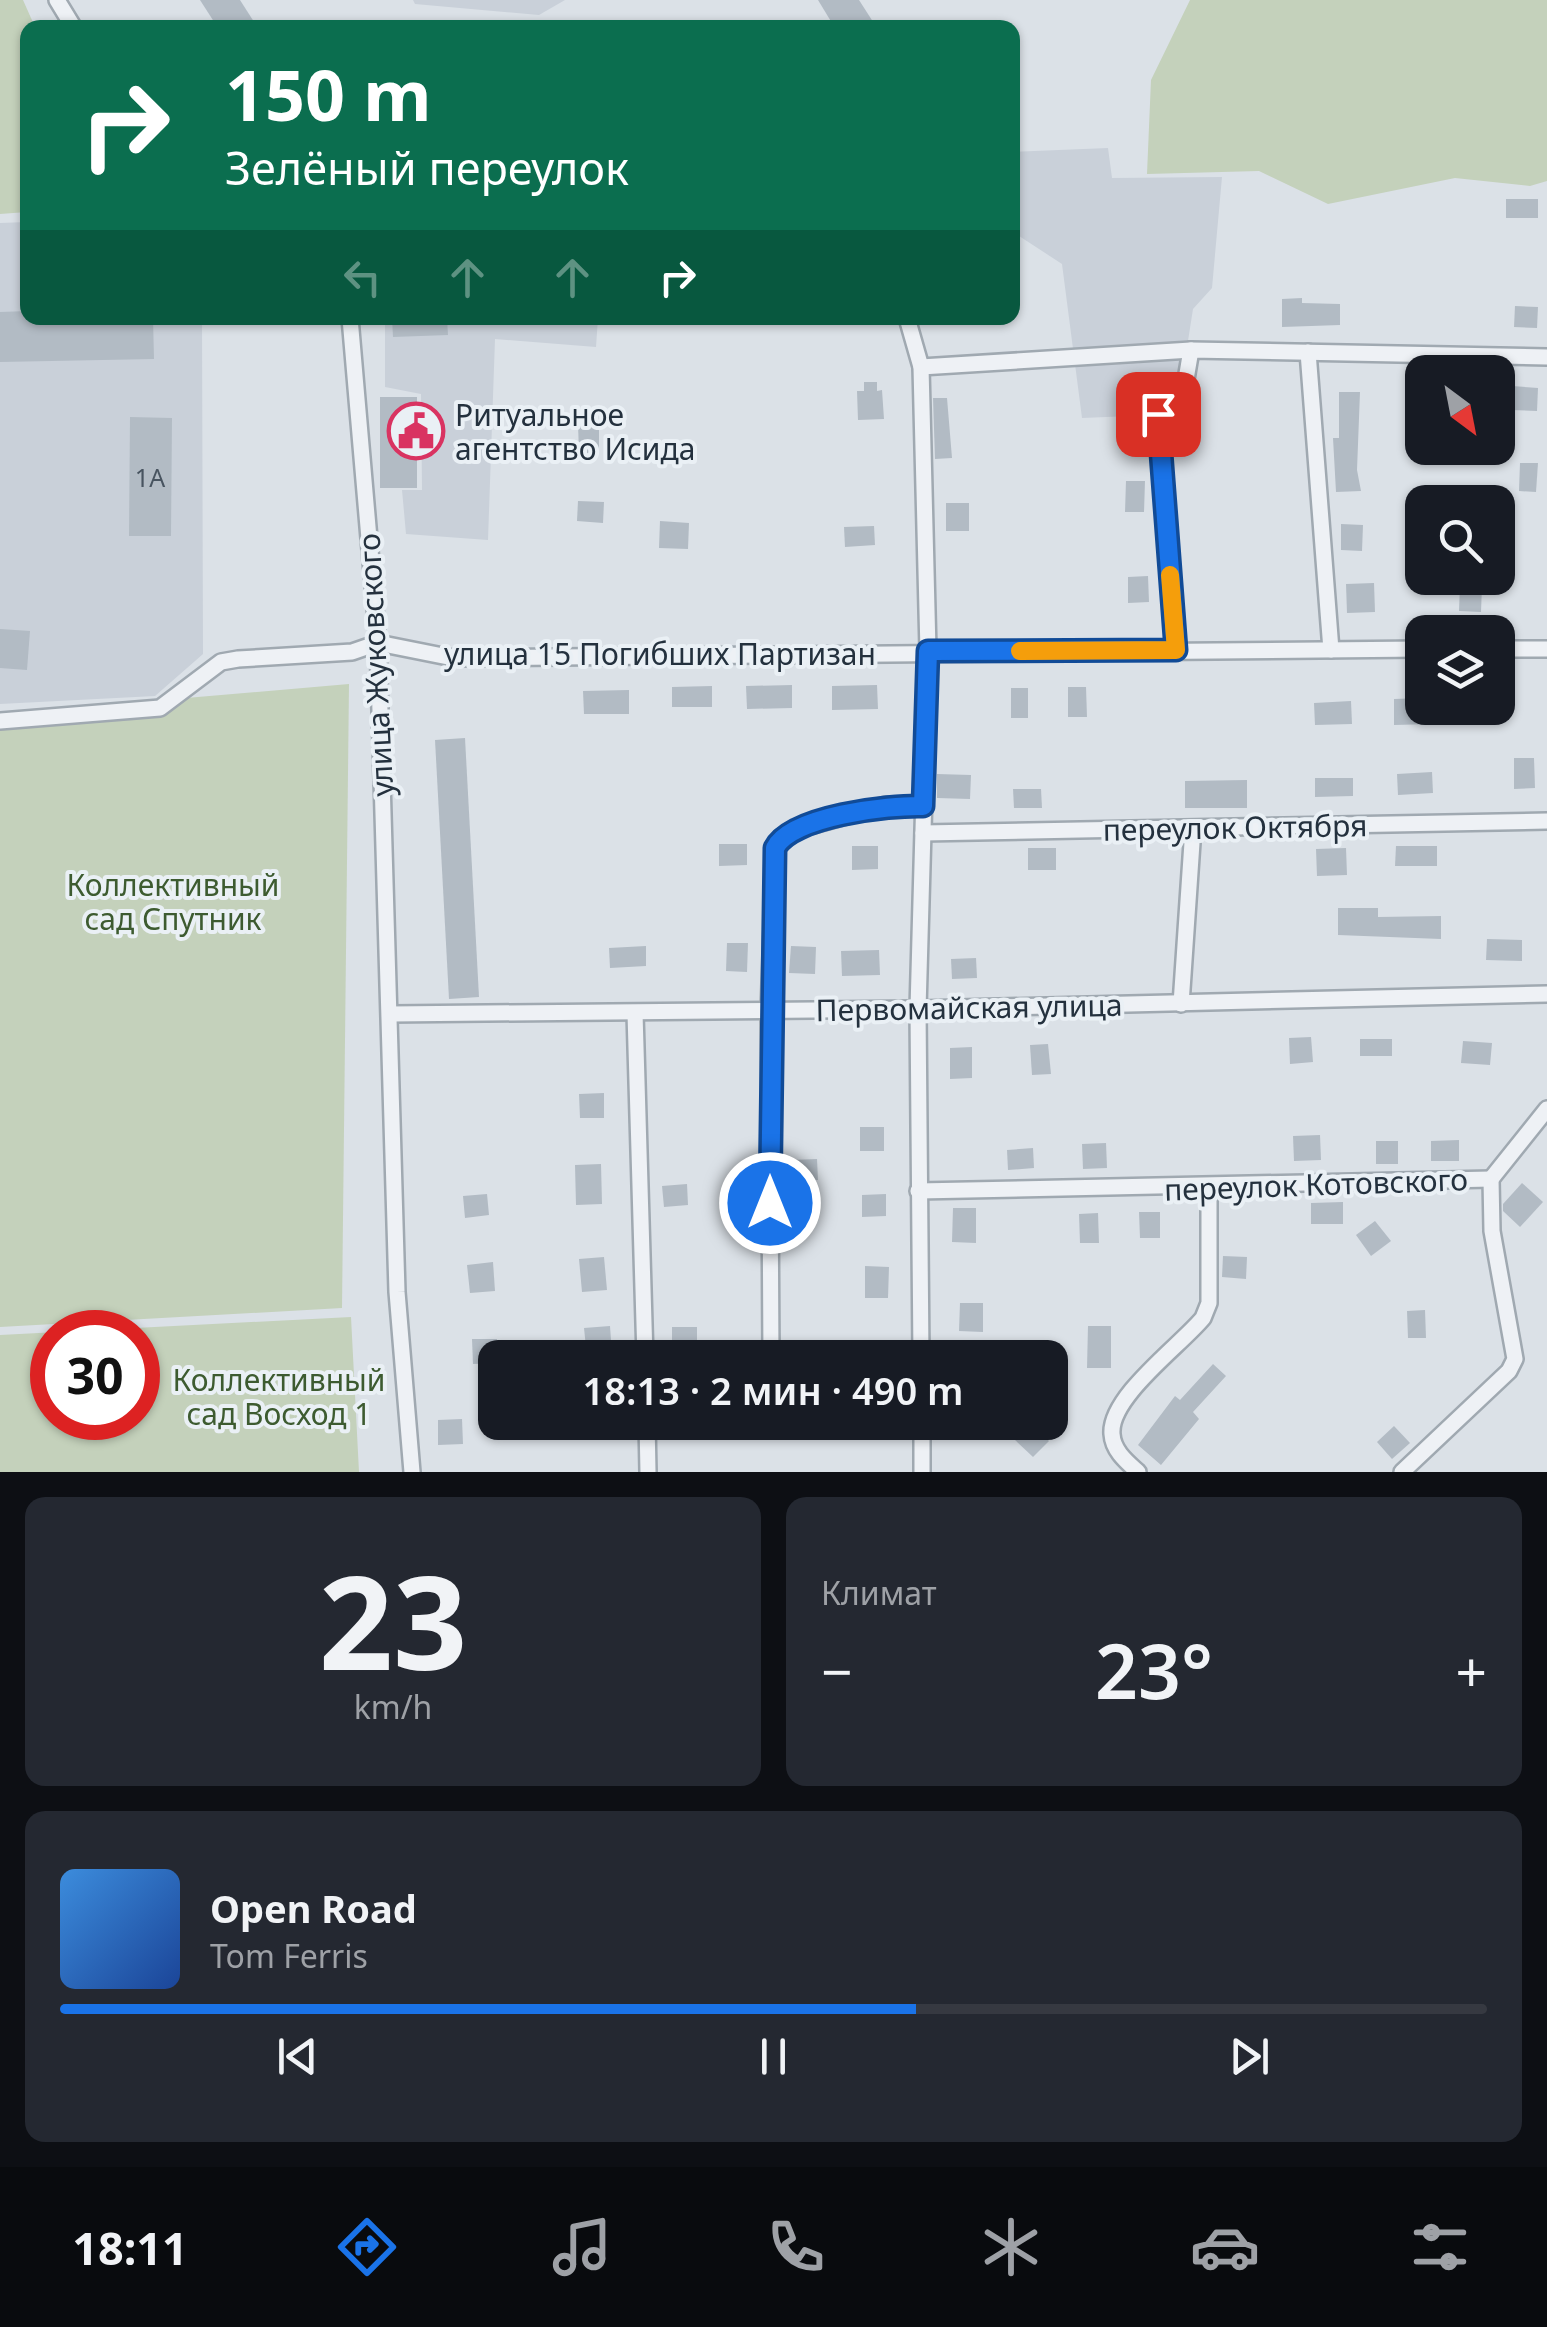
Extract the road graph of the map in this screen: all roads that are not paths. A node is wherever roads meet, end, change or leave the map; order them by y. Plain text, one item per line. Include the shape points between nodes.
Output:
1 (351, 325) edge
2 (909, 325) edge
3 (1191, 350) junction
4 (1308, 352) junction
5 (1547, 357) edge
6 (921, 367) junction
7 (378, 643) junction
8 (1515, 649) edge
9 (1547, 649) edge
10 (1176, 650) junction
11 (1331, 650) junction
12 (1405, 650) edge
13 (928, 651) junction
14 (0, 721) edge
15 (923, 806) junction
16 (1547, 821) edge
17 (1193, 828) junction
18 (922, 833) junction
19 (1547, 994) edge
20 (1181, 1004) junction
21 (918, 1009) junction
22 (769, 1010) junction
23 (635, 1012) junction
24 (390, 1014) junction
25 (1547, 1109) edge
26 (1491, 1179) junction
27 (1209, 1188) junction
28 (918, 1192) junction
29 (644, 1340) edge
30 (771, 1340) edge
31 (921, 1340) edge
32 (647, 1440) edge
33 (922, 1440) edge
34 (1120, 1456) junction
35 (412, 1472) edge
36 (648, 1472) edge
37 (922, 1472) edge
38 (1113, 1472) edge
39 (1138, 1472) edge
40 (1402, 1472) edge

1 - 7 street, улица Жуковского
2 - 6 street
3 - 4 street
3 - 6 street
3 - 10 street via 1182,403 1158,414
4 - 5 street
4 - 11 street
6 - 13 street
7 - 13 street, улица 15 Погибших Партизан via 453,658
7 - 14 street via 352,652 221,662 160,708
7 - 24 street, улица Жуковского
8 - 9 street
10 - 11 street, улица 15 Погибших Партизан
10 - 13 street, улица 15 Погибших Партизан
11 - 12 street, улица 15 Погибших Партизан
13 - 15 street
15 - 18 street
15 - 22 street via 875,807 780,837
16 - 17 street, переулок Октября
17 - 18 street, переулок Октября
17 - 20 street
18 - 21 street
19 - 20 street, Первомайская улица
20 - 21 street, Первомайская улица
21 - 22 street, Первомайская улица
21 - 28 street
22 - 23 street, Первомайская улица
22 - 30 street
23 - 24 street, Первомайская улица
23 - 29 street
24 - 35 street, улица Жуковского via 396,1292
25 - 26 street
26 - 27 street, переулок Котовского
26 - 40 street, переулок Котовского via 1492,1230 1515,1359
27 - 28 street, переулок Котовского
27 - 34 street via 1208,1303 1193,1331 1123,1402 1112,1438
28 - 31 street
32 - 36 street
33 - 37 street
34 - 38 street
34 - 39 street

